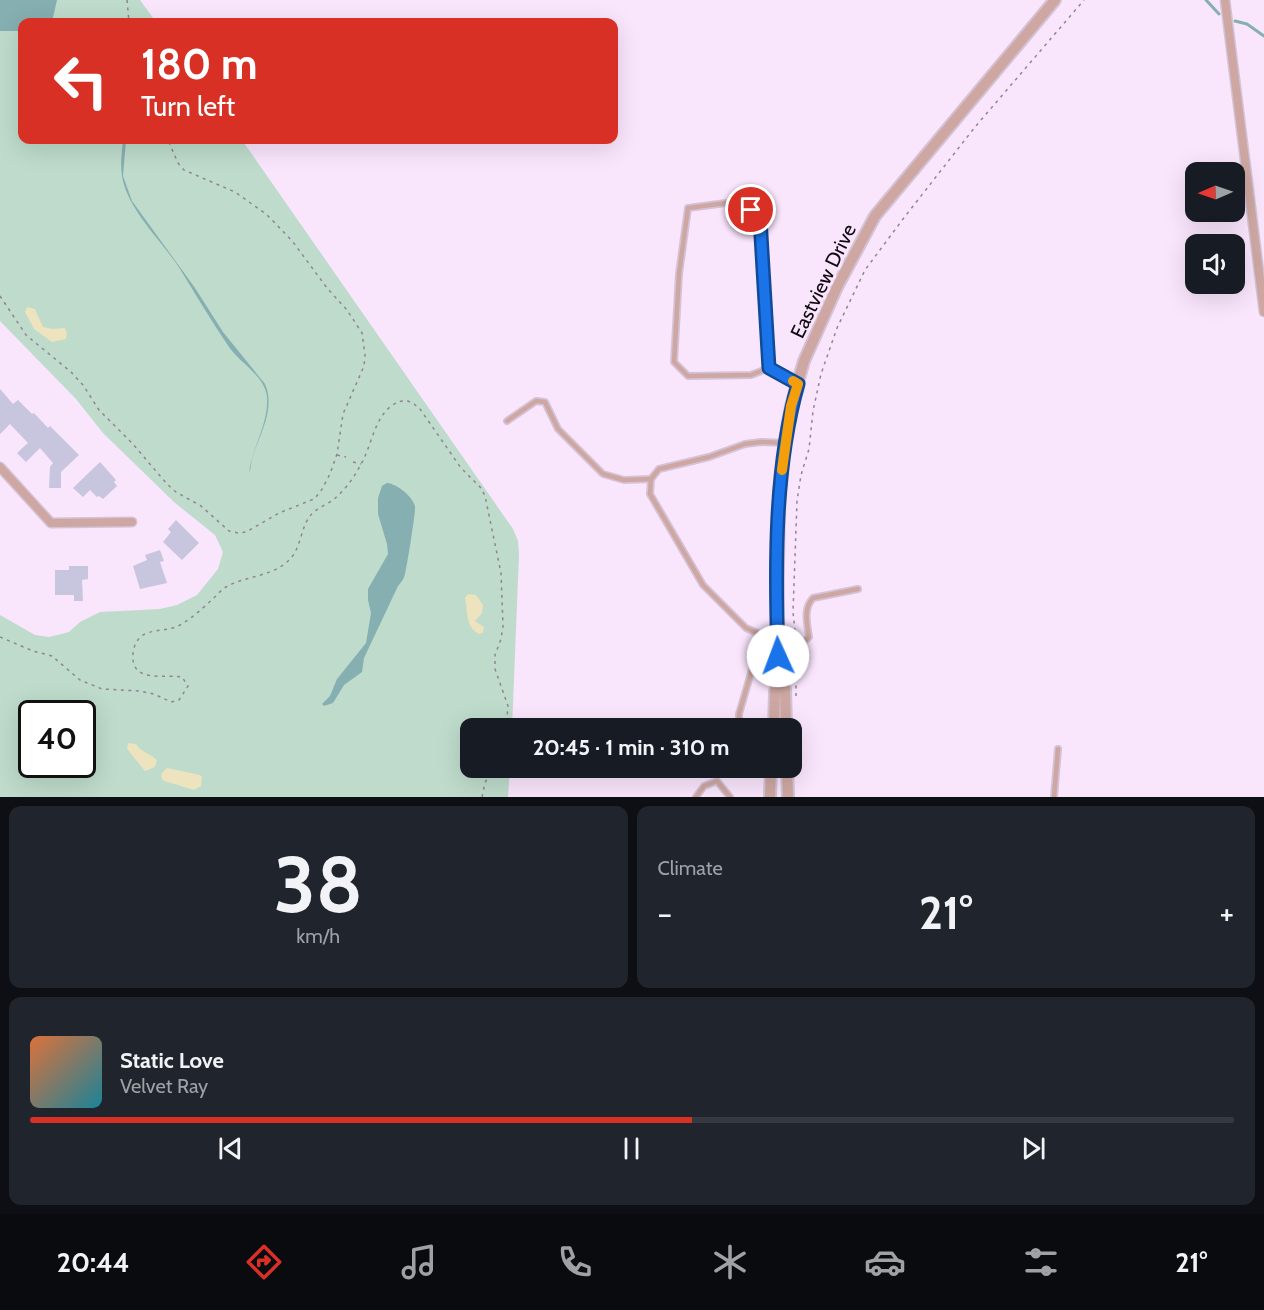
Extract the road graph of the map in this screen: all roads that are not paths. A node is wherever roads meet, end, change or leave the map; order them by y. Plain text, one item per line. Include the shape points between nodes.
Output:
1 (1055, 0) edge
2 (1225, 0) edge
3 (1264, 312) edge
4 (769, 368) junction
5 (798, 384) junction
6 (507, 421) dead end
7 (785, 443) junction
8 (0, 467) edge
9 (651, 479) junction
10 (132, 522) dead end
11 (858, 589) dead end
12 (762, 635) junction
13 (777, 635) junction
14 (779, 676) junction
15 (739, 718) edge
16 (774, 718) edge
17 (789, 718) edge
18 (1058, 749) dead end
19 (771, 778) edge
20 (791, 778) edge
21 (696, 797) edge
22 (730, 797) edge
23 (770, 797) edge
24 (788, 797) edge
25 (1054, 797) edge

1 - 5 street, Eastview Drive via 875,216 837,287 804,361
2 - 3 street
4 - 4 lane via 760,219 741,201 688,208 674,362 688,376 751,375
4 - 5 lane
5 - 7 street, Eastview Drive
6 - 9 lane via 536,401 545,402 558,429 603,474 624,480
7 - 9 lane via 761,441 732,447 659,469
7 - 13 street, Eastview Drive via 779,496
8 - 10 street via 51,523
9 - 12 lane via 650,494 703,585 746,628
11 - 13 lane via 813,598 808,603 809,637 805,641
12 - 13 lane
12 - 15 lane
13 - 14 street, Eastview Drive
14 - 16 street, Eastview Drive
14 - 17 street, Eastview Drive
18 - 25 lane
19 - 23 street
20 - 24 street
21 - 22 lane via 704,786 717,781

